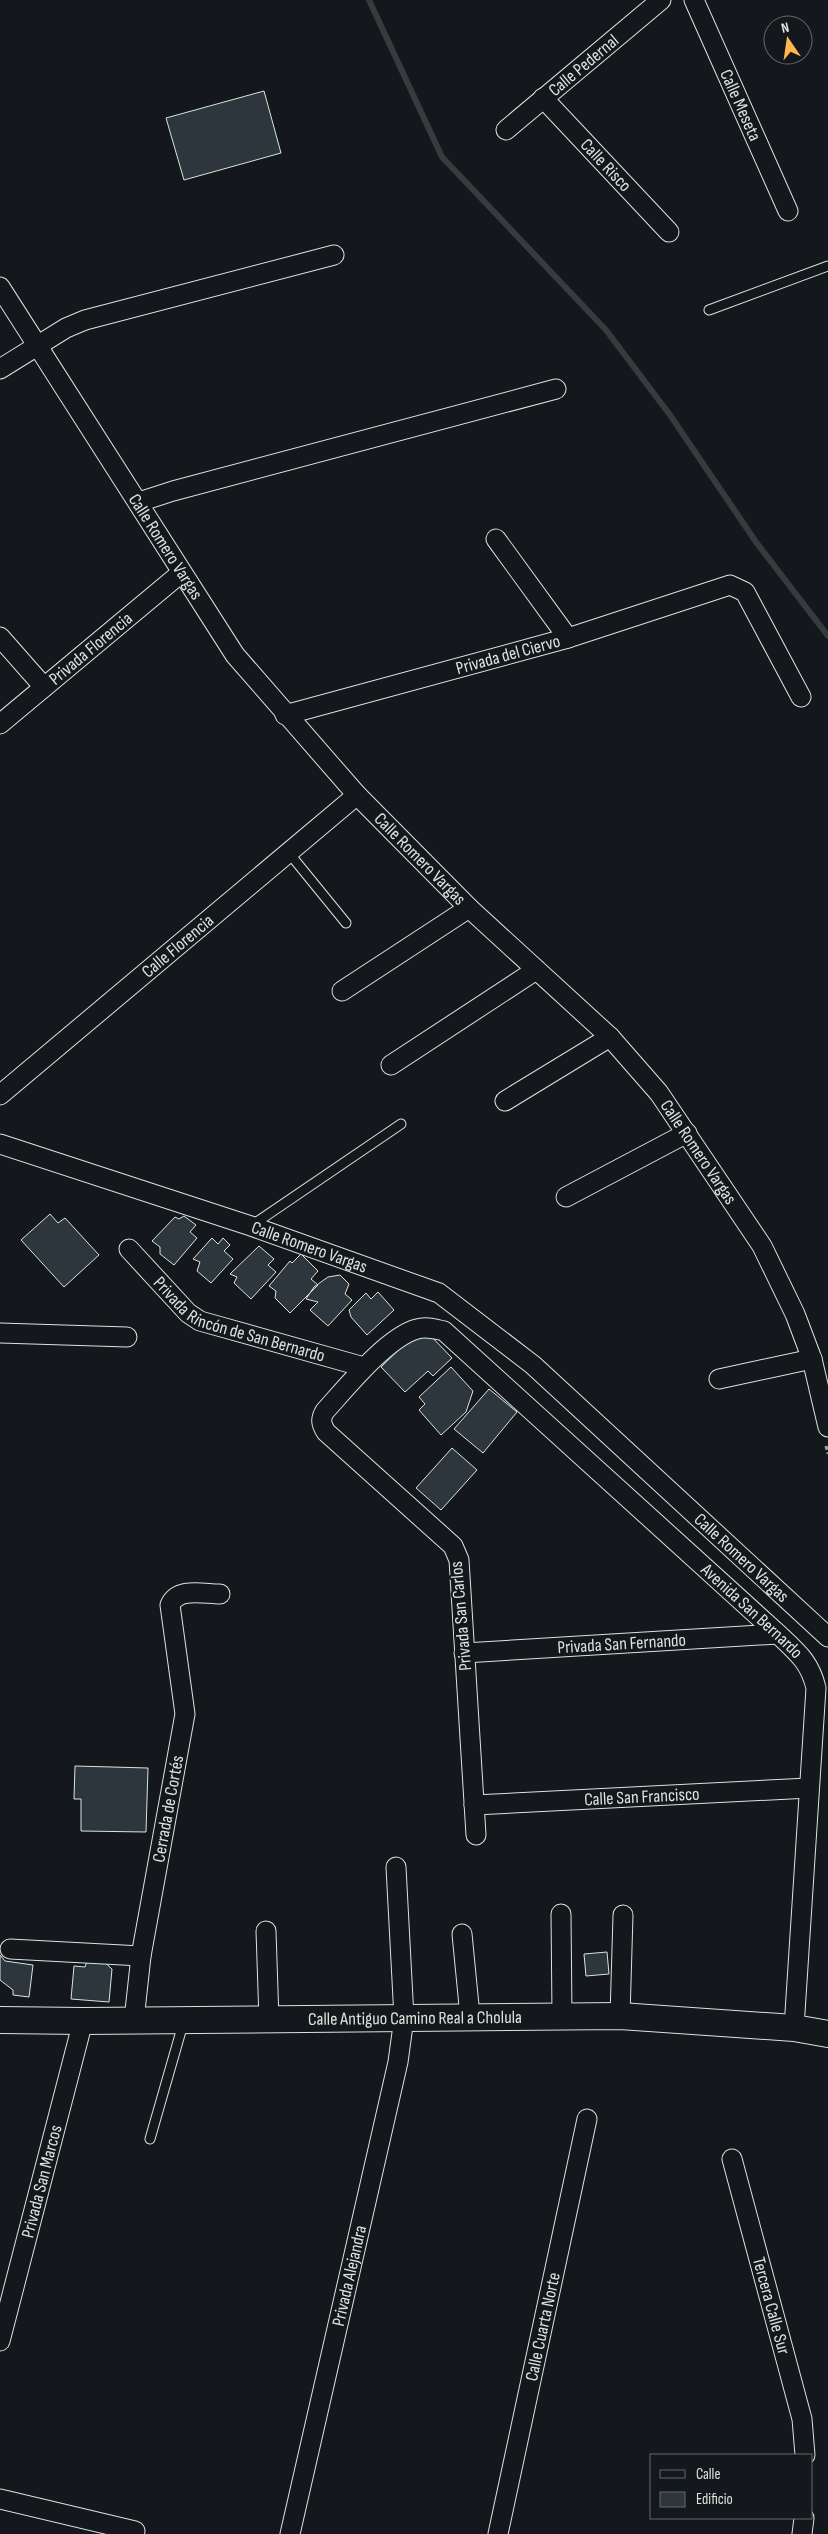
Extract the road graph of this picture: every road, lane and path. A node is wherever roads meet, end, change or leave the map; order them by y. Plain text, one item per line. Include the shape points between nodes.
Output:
1 (661, 0) edge
2 (694, 0) edge
3 (543, 98) junction
4 (506, 130) dead end
5 (788, 211) dead end
6 (669, 232) dead end
7 (334, 255) dead end
8 (828, 266) edge
9 (0, 287) edge
10 (709, 310) dead end
11 (38, 346) junction
12 (0, 369) edge
13 (556, 389) dead end
14 (139, 502) junction
15 (496, 539) dead end
16 (181, 573) junction
17 (0, 637) edge
18 (568, 638) junction
19 (44, 687) junction
20 (801, 697) dead end
21 (285, 715) junction
22 (0, 724) edge
23 (357, 795) junction
24 (289, 853) junction
25 (469, 908) junction
26 (346, 923) dead end
27 (536, 970) junction
28 (342, 992) dead end
29 (610, 1037) junction
30 (391, 1065) dead end
31 (0, 1095) edge
32 (505, 1101) dead end
33 (401, 1124) dead end
34 (687, 1133) junction
35 (0, 1144) edge
36 (566, 1197) dead end
37 (251, 1226) junction
38 (129, 1249) dead end
39 (0, 1333) edge
40 (128, 1336) dead end
41 (812, 1359) junction
42 (364, 1367) junction
43 (719, 1379) dead end
44 (828, 1427) edge
45 (220, 1594) dead end
46 (778, 1634) junction
47 (828, 1638) edge
48 (464, 1652) junction
49 (809, 1788) junction
50 (474, 1805) junction
51 (476, 1835) dead end
52 (396, 1867) dead end
53 (561, 1914) dead end
54 (623, 1915) dead end
55 (266, 1931) dead end
56 (462, 1934) dead end
57 (10, 1949) dead end
58 (141, 1956) junction
59 (562, 2015) junction
60 (470, 2016) junction
61 (620, 2016) junction
62 (404, 2018) junction
63 (0, 2020) edge
64 (134, 2020) junction
65 (184, 2020) junction
66 (270, 2020) junction
67 (83, 2021) junction
68 (794, 2028) junction
69 (828, 2034) edge
70 (587, 2119) dead end
71 (150, 2139) dead end
72 (732, 2159) dead end
73 (0, 2341) edge
74 (806, 2454) edge
75 (0, 2499) edge
76 (804, 2519) edge
77 (135, 2532) dead end
78 (290, 2534) edge
79 (498, 2534) edge
80 (802, 2534) edge

1 - 3 street, Calle Pedernal
2 - 5 street, Calle Meseta
3 - 4 street, Calle Pedernal
3 - 6 street, Calle Risco
7 - 11 street via 85,320
8 - 10 lane
9 - 11 street, Calle Romero Vargas
11 - 12 street
11 - 14 street, Calle Romero Vargas
13 - 14 street
14 - 16 street, Calle Romero Vargas
15 - 18 street
16 - 19 street, Privada Florencia
16 - 21 street, Calle Romero Vargas via 235,656
17 - 19 street
18 - 20 street, Privada del Ciervo via 730,585 745,592
18 - 21 street, Privada del Ciervo
19 - 22 street, Privada Florencia
21 - 23 street, Calle Romero Vargas
23 - 24 street, Calle Florencia
23 - 25 street, Calle Romero Vargas
24 - 26 lane
24 - 31 street, Calle Florencia
25 - 27 street, Calle Romero Vargas
25 - 28 street
27 - 29 street, Calle Romero Vargas
27 - 30 street
29 - 32 street
29 - 34 street, Calle Romero Vargas via 659,1093
33 - 37 lane
34 - 36 street
34 - 41 street, Calle Romero Vargas via 762,1246 795,1314
35 - 37 street, Calle Romero Vargas
37 - 47 street, Calle Romero Vargas via 448,1299 533,1365
38 - 42 street, Privada Rincón de San Bernardo via 188,1313 200,1321
39 - 40 street
41 - 43 street
41 - 44 street, Calle Romero Vargas
42 - 46 street, Avenida San Bernardo via 405,1334 418,1328 444,1331
42 - 48 street, Privada San Carlos via 325,1411 322,1425 453,1546 459,1560
45 - 58 street, Cerrada de Cortés via 181,1594 174,1597 170,1605 185,1714
46 - 48 street, Privada San Fernando
46 - 49 street, Avenida San Bernardo via 804,1658 816,1688
48 - 50 street, Privada San Carlos
49 - 50 street, Calle San Francisco
49 - 68 street, Avenida San Bernardo
50 - 51 street, Privada San Carlos
52 - 62 street, Privada Alejandra
53 - 59 street
54 - 61 street
55 - 66 street
56 - 60 street
57 - 58 street
58 - 64 street, Cerrada de Cortés
59 - 60 main road, Calle Antiguo Camino Real a Cholula
59 - 61 main road, Calle Antiguo Camino Real a Cholula
60 - 62 main road, Calle Antiguo Camino Real a Cholula
61 - 68 main road, Calle Antiguo Camino Real a Cholula
62 - 66 main road, Calle Antiguo Camino Real a Cholula
62 - 78 street, Privada Alejandra via 396,2071
63 - 67 main road, Calle Antiguo Camino Real a Cholula
64 - 65 main road, Calle Antiguo Camino Real a Cholula
64 - 67 main road, Calle Antiguo Camino Real a Cholula
65 - 66 main road, Calle Antiguo Camino Real a Cholula
65 - 71 lane
67 - 73 street, Privada San Marcos
68 - 69 main road, Calle Antiguo Camino Real a Cholula
70 - 79 street, Calle Cuarta Norte
72 - 74 street, Tercera Calle Sur via 802,2419
75 - 77 street
76 - 80 street

